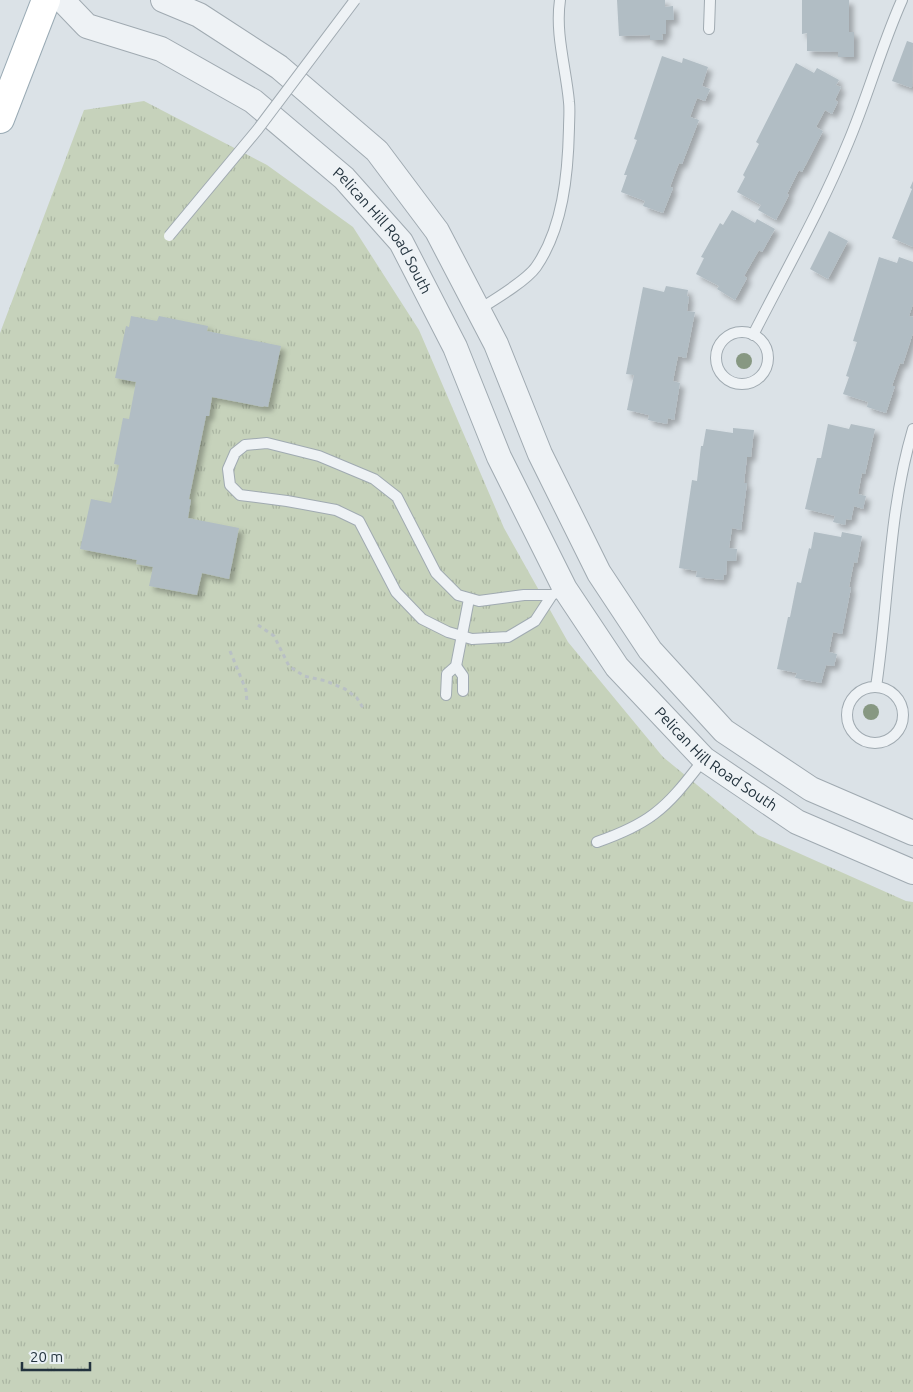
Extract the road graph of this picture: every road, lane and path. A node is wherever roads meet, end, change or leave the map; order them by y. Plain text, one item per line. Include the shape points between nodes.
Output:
1 (46, 0) edge
2 (62, 0) edge
3 (163, 0) edge
4 (355, 0) edge
5 (560, 0) edge
6 (710, 0) edge
7 (902, 0) edge
8 (709, 29) dead end
9 (0, 119) edge
10 (169, 236) dead end
11 (478, 310) junction
12 (753, 335) junction
13 (913, 429) edge
14 (599, 574) junction
15 (559, 592) junction
16 (469, 599) junction
17 (258, 625) dead end
18 (462, 636) junction
19 (230, 651) dead end
20 (456, 666) junction
21 (876, 687) junction
22 (464, 690) dead end
23 (446, 695) dead end
24 (247, 702) dead end
25 (362, 708) dead end
26 (704, 759) junction
27 (913, 833) edge
28 (597, 842) dead end
29 (913, 872) edge

1 - 9 main road
2 - 15 street, Pelican Hill Road South via 87,26 161,50 253,101 344,178 401,242 456,347 499,457
3 - 11 street, Pelican Hill Road South via 199,15 279,66 377,151 437,231
4 - 10 lane, bridge via 258,129
5 - 11 lane via 561,49 570,104 568,159 552,238 535,268
6 - 8 lane
7 - 12 lane via 848,143
11 - 14 street, Pelican Hill Road South via 496,344 540,454
12 - 12 lane via 737,333 729,336 718,348 716,356 720,372 733,383 750,383 758,379 767,364 765,347
13 - 21 lane via 903,463 890,546
14 - 15 street
14 - 27 street, Pelican Hill Road South via 650,650 724,731 811,789
15 - 16 lane via 479,602
15 - 18 lane via 535,621 508,637 472,639
15 - 26 street, Pelican Hill Road South via 617,667
16 - 18 lane
16 - 18 lane via 458,595 436,573 397,497 374,479 318,456 267,443 245,445 235,453 228,469 230,486 240,495 336,510 358,521 396,592 422,619
17 - 25 path via 274,636 289,666 304,676 346,689 357,698
18 - 20 lane
19 - 24 path via 246,690
20 - 22 lane via 463,676
20 - 23 lane via 447,674
21 - 21 lane via 860,692 849,706 848,715 854,732 868,742 887,740 900,728 903,718 903,709 894,694 886,688
26 - 28 lane via 677,793 653,815
26 - 29 street, Pelican Hill Road South via 798,822

